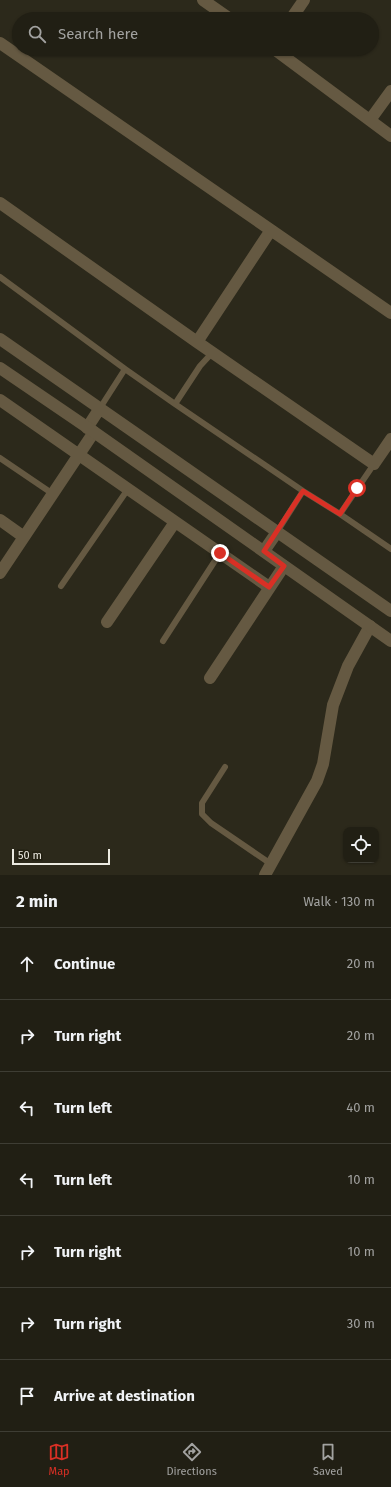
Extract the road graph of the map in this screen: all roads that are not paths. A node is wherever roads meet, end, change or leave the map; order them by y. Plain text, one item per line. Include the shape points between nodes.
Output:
1 (202, 0) edge
2 (304, 0) edge
3 (220, 12) edge
4 (296, 12) edge
5 (0, 43) edge
6 (12, 51) edge
7 (19, 56) edge
8 (283, 56) edge
9 (391, 91) edge
10 (370, 120) junction
11 (391, 136) edge
12 (0, 203) edge
13 (271, 230) junction
14 (0, 277) edge
15 (391, 313) edge
16 (0, 339) edge
17 (197, 342) junction
18 (212, 353) junction
19 (0, 368) edge
20 (125, 369) junction
21 (0, 400) edge
22 (175, 404) junction
23 (100, 408) junction
24 (90, 430) junction
25 (391, 439) edge
26 (79, 454) junction
27 (0, 458) edge
28 (374, 464) junction
29 (128, 489) junction
30 (303, 491) junction
31 (53, 494) junction
32 (340, 514) junction
33 (0, 520) edge
34 (175, 522) junction
35 (277, 532) junction
36 (24, 537) junction
37 (391, 550) edge
38 (264, 551) junction
39 (220, 553) junction
40 (284, 566) junction
41 (0, 573) edge
42 (61, 586) dead end
43 (269, 587) junction
44 (391, 611) edge
45 (107, 622) dead end
46 (370, 626) junction
47 (163, 641) dead end
48 (391, 641) edge
49 (210, 678) dead end
50 (225, 767) dead end
51 (268, 870) edge

1 - 3 street
2 - 4 street
5 - 6 street
7 - 13 street
8 - 10 street
9 - 10 street
10 - 11 street
12 - 17 street
13 - 15 street
13 - 17 street
14 - 20 lane
16 - 23 street
17 - 18 street
18 - 22 lane via 200,366
18 - 28 street
19 - 24 street
20 - 22 lane
20 - 23 lane
21 - 26 street
22 - 30 lane
23 - 24 street
23 - 35 street
24 - 26 street
24 - 38 street
25 - 28 street
26 - 29 street
26 - 31 street
27 - 31 lane
28 - 32 lane
29 - 34 street
29 - 42 lane
30 - 32 lane
30 - 35 lane
31 - 36 street
32 - 37 lane
33 - 36 street
34 - 39 street
34 - 45 street
35 - 38 street
35 - 44 street
36 - 41 street
38 - 40 street
39 - 43 street
39 - 47 lane
40 - 43 street
40 - 46 street
43 - 49 street
46 - 48 street
46 - 51 street via 348,666 333,704 323,764 317,781
50 - 51 lane via 202,803 202,814

